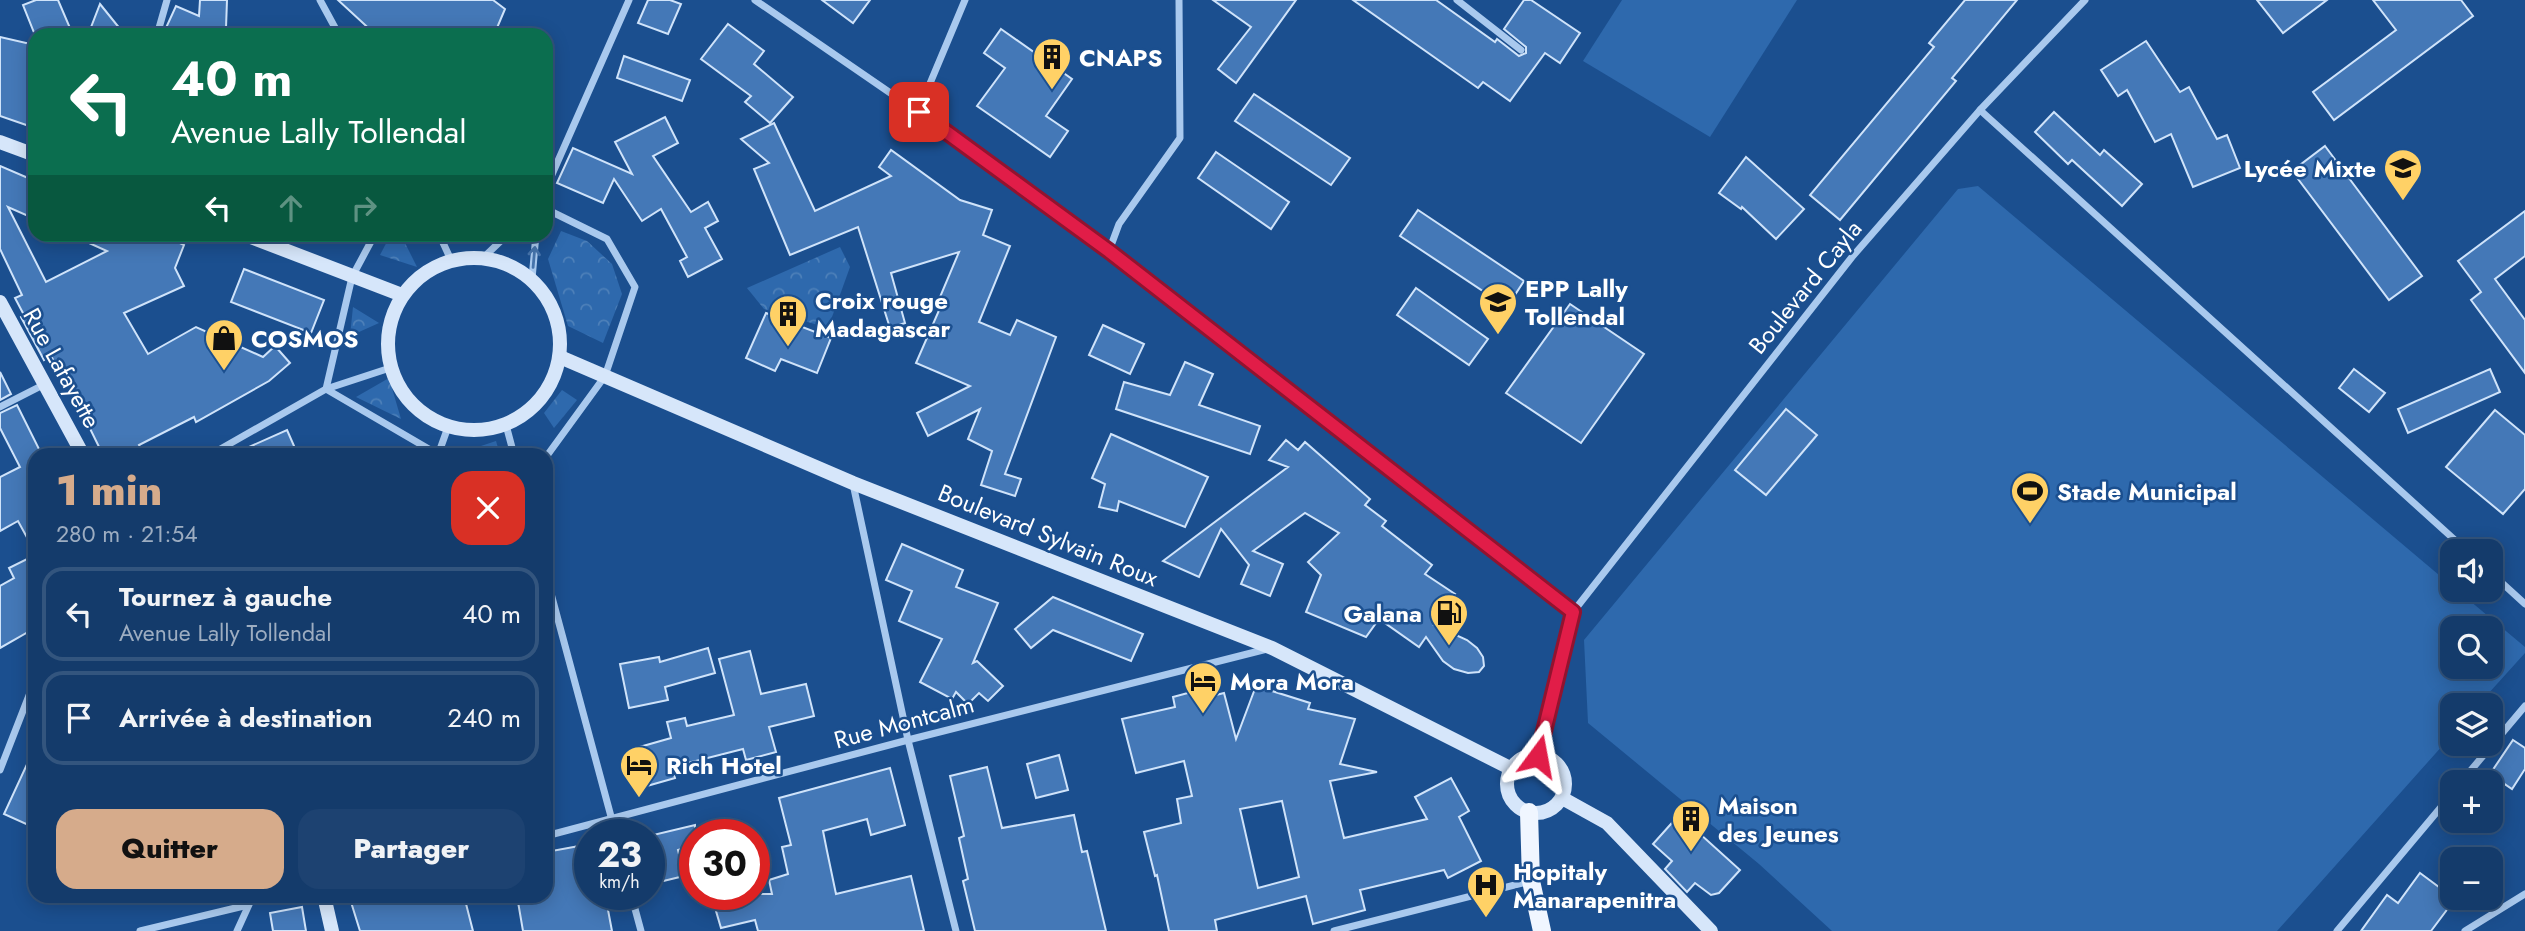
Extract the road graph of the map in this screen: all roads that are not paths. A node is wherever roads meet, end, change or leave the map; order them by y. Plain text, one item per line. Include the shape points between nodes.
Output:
1 (167, 0) edge
2 (320, 0) edge
3 (629, 0) edge
4 (755, 0) edge
5 (965, 0) edge
6 (1179, 0) edge
7 (1457, 0) edge
8 (2085, 0) edge
9 (159, 28) edge
10 (335, 28) edge
11 (1521, 50) dead end
12 (1980, 110) junction
13 (919, 112) junction
14 (0, 142) edge
15 (28, 152) edge
16 (553, 172) edge
17 (553, 212) edge
18 (264, 242) edge
19 (370, 242) edge
20 (443, 242) edge
21 (500, 242) edge
22 (535, 242) edge
23 (1109, 251) junction
24 (484, 257) junction
25 (451, 260) junction
26 (352, 276) junction
27 (532, 279) junction
28 (402, 295) junction
29 (0, 302) edge
30 (561, 357) junction
31 (390, 368) junction
32 (605, 376) junction
33 (45, 384) junction
34 (326, 389) junction
35 (0, 407) edge
36 (506, 425) junction
37 (448, 427) junction
38 (79, 448) edge
39 (222, 448) edge
40 (427, 448) edge
41 (441, 448) edge
42 (512, 448) edge
43 (553, 448) edge
44 (853, 483) junction
45 (2454, 539) edge
46 (2503, 584) edge
47 (553, 601) edge
48 (2525, 604) edge
49 (1573, 612) junction
50 (1272, 648) junction
51 (28, 698) edge
52 (2525, 706) edge
53 (908, 740) junction
54 (1538, 756) junction
55 (1512, 769) junction
56 (0, 770) edge
57 (2471, 770) edge
58 (1562, 798) junction
59 (2440, 808) edge
60 (1529, 812) junction
61 (612, 819) edge
62 (616, 819) edge
63 (574, 829) edge
64 (553, 834) edge
65 (1531, 881) junction
66 (2525, 894) edge
67 (326, 903) edge
68 (248, 905) joint
69 (635, 910) edge
70 (140, 931) edge
71 (237, 931) edge
72 (332, 931) edge
73 (641, 931) edge
74 (956, 931) edge
75 (1334, 931) edge
76 (1542, 931) edge
77 (1711, 931) edge
78 (2337, 931) edge
79 (2465, 931) edge

1 - 9 street
2 - 10 street
3 - 16 street
4 - 13 street
5 - 13 street
6 - 23 street via 1180,138 1119,224
7 - 11 street
8 - 12 street, Boulevard Cayla
12 - 45 street
12 - 49 street, Boulevard Cayla via 1852,257
13 - 23 street
14 - 15 main road
17 - 32 street via 607,239 635,286
18 - 26 main road
19 - 26 street
20 - 25 street
21 - 24 street
27 -> 22 street
23 - 49 street
24 - 25 main road
24 - 27 main road
25 - 28 main road via 423,273
26 - 28 main road
26 - 34 street
27 - 30 main road via 550,301 560,328
28 - 31 main road via 388,331
29 - 33 main road, Rue Lafayette
30 - 32 main road, Boulevard Sylvain Roux
30 - 36 main road via 551,386 532,409
31 - 34 street
31 - 37 main road via 412,405
32 - 43 street
32 - 44 main road, Boulevard Sylvain Roux
33 - 35 street
33 - 38 main road, Rue Lafayette
34 - 39 street
34 - 40 street
36 - 37 main road via 477,431
36 - 42 street
37 - 41 street
44 - 50 main road, Boulevard Sylvain Roux
44 - 53 street
46 - 48 street
47 - 61 street
49 - 54 street
50 - 53 street, Rue Montcalm
50 - 55 main road, Boulevard Sylvain Roux
51 - 56 street
52 - 57 street
53 - 62 street, Rue Montcalm
53 - 74 street
54 - 55 main road
54 - 58 main road via 1556,763 1562,771
55 - 60 main road via 1509,794 1520,809
58 - 60 main road via 1545,812
58 - 77 main road via 1607,823
59 - 78 street
60 - 65 main road
63 - 64 street, Rue Montcalm
65 - 75 street
65 - 76 main road
66 - 79 street
67 - 72 main road
68 - 70 street
68 - 71 street
69 - 73 street

